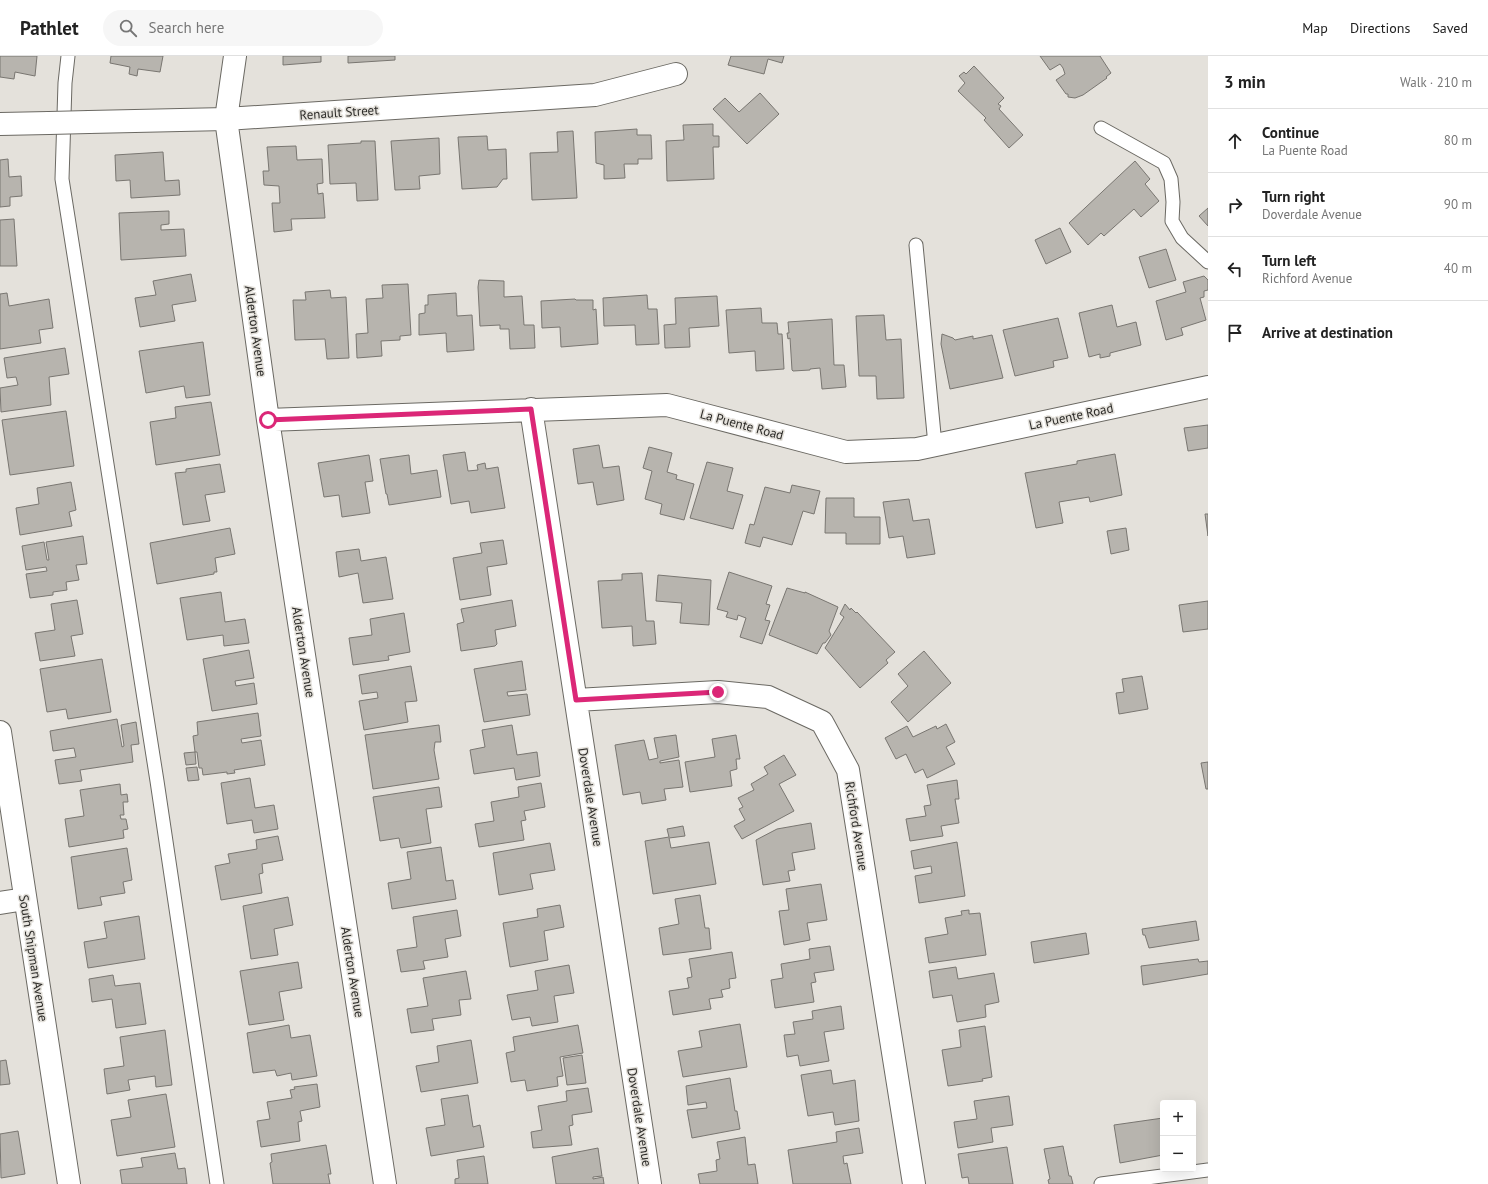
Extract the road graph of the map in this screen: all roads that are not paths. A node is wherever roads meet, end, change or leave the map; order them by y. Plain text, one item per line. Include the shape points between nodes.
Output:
1 (68, 56) edge
2 (235, 56) edge
3 (676, 74) dead end
4 (226, 119) junction
5 (0, 124) edge
6 (1101, 128) dead end
7 (916, 245) dead end
8 (1208, 262) edge
9 (1208, 387) edge
10 (531, 409) junction
11 (268, 420) junction
12 (935, 445) junction
13 (576, 700) junction
14 (0, 732) edge
15 (25, 899) junction
16 (0, 903) edge
17 (1208, 1170) edge
18 (69, 1184) edge
19 (217, 1184) edge
20 (385, 1184) edge
21 (650, 1184) edge
22 (914, 1184) edge
23 (1102, 1184) edge

1 - 19 lane via 62,179 155,765
2 - 4 street, Alderton Avenue
3 - 4 street, Renault Street via 595,95
4 - 5 street, Renault Street, bridge
4 - 11 street, Alderton Avenue
6 - 8 lane via 1164,163 1171,179 1172,221 1182,238
7 - 12 lane
9 - 12 street, La Puente Road
10 - 11 street, La Puente Road
10 - 12 street, La Puente Road via 667,405 846,452 917,449
10 - 13 street, Doverdale Avenue
11 - 20 street, Alderton Avenue
13 - 21 street, Doverdale Avenue
13 - 22 street, Richford Avenue via 718,692 768,697 822,722 848,770
14 - 15 street, South Shipman Avenue
15 - 16 street
15 - 18 street, South Shipman Avenue
17 - 23 lane

